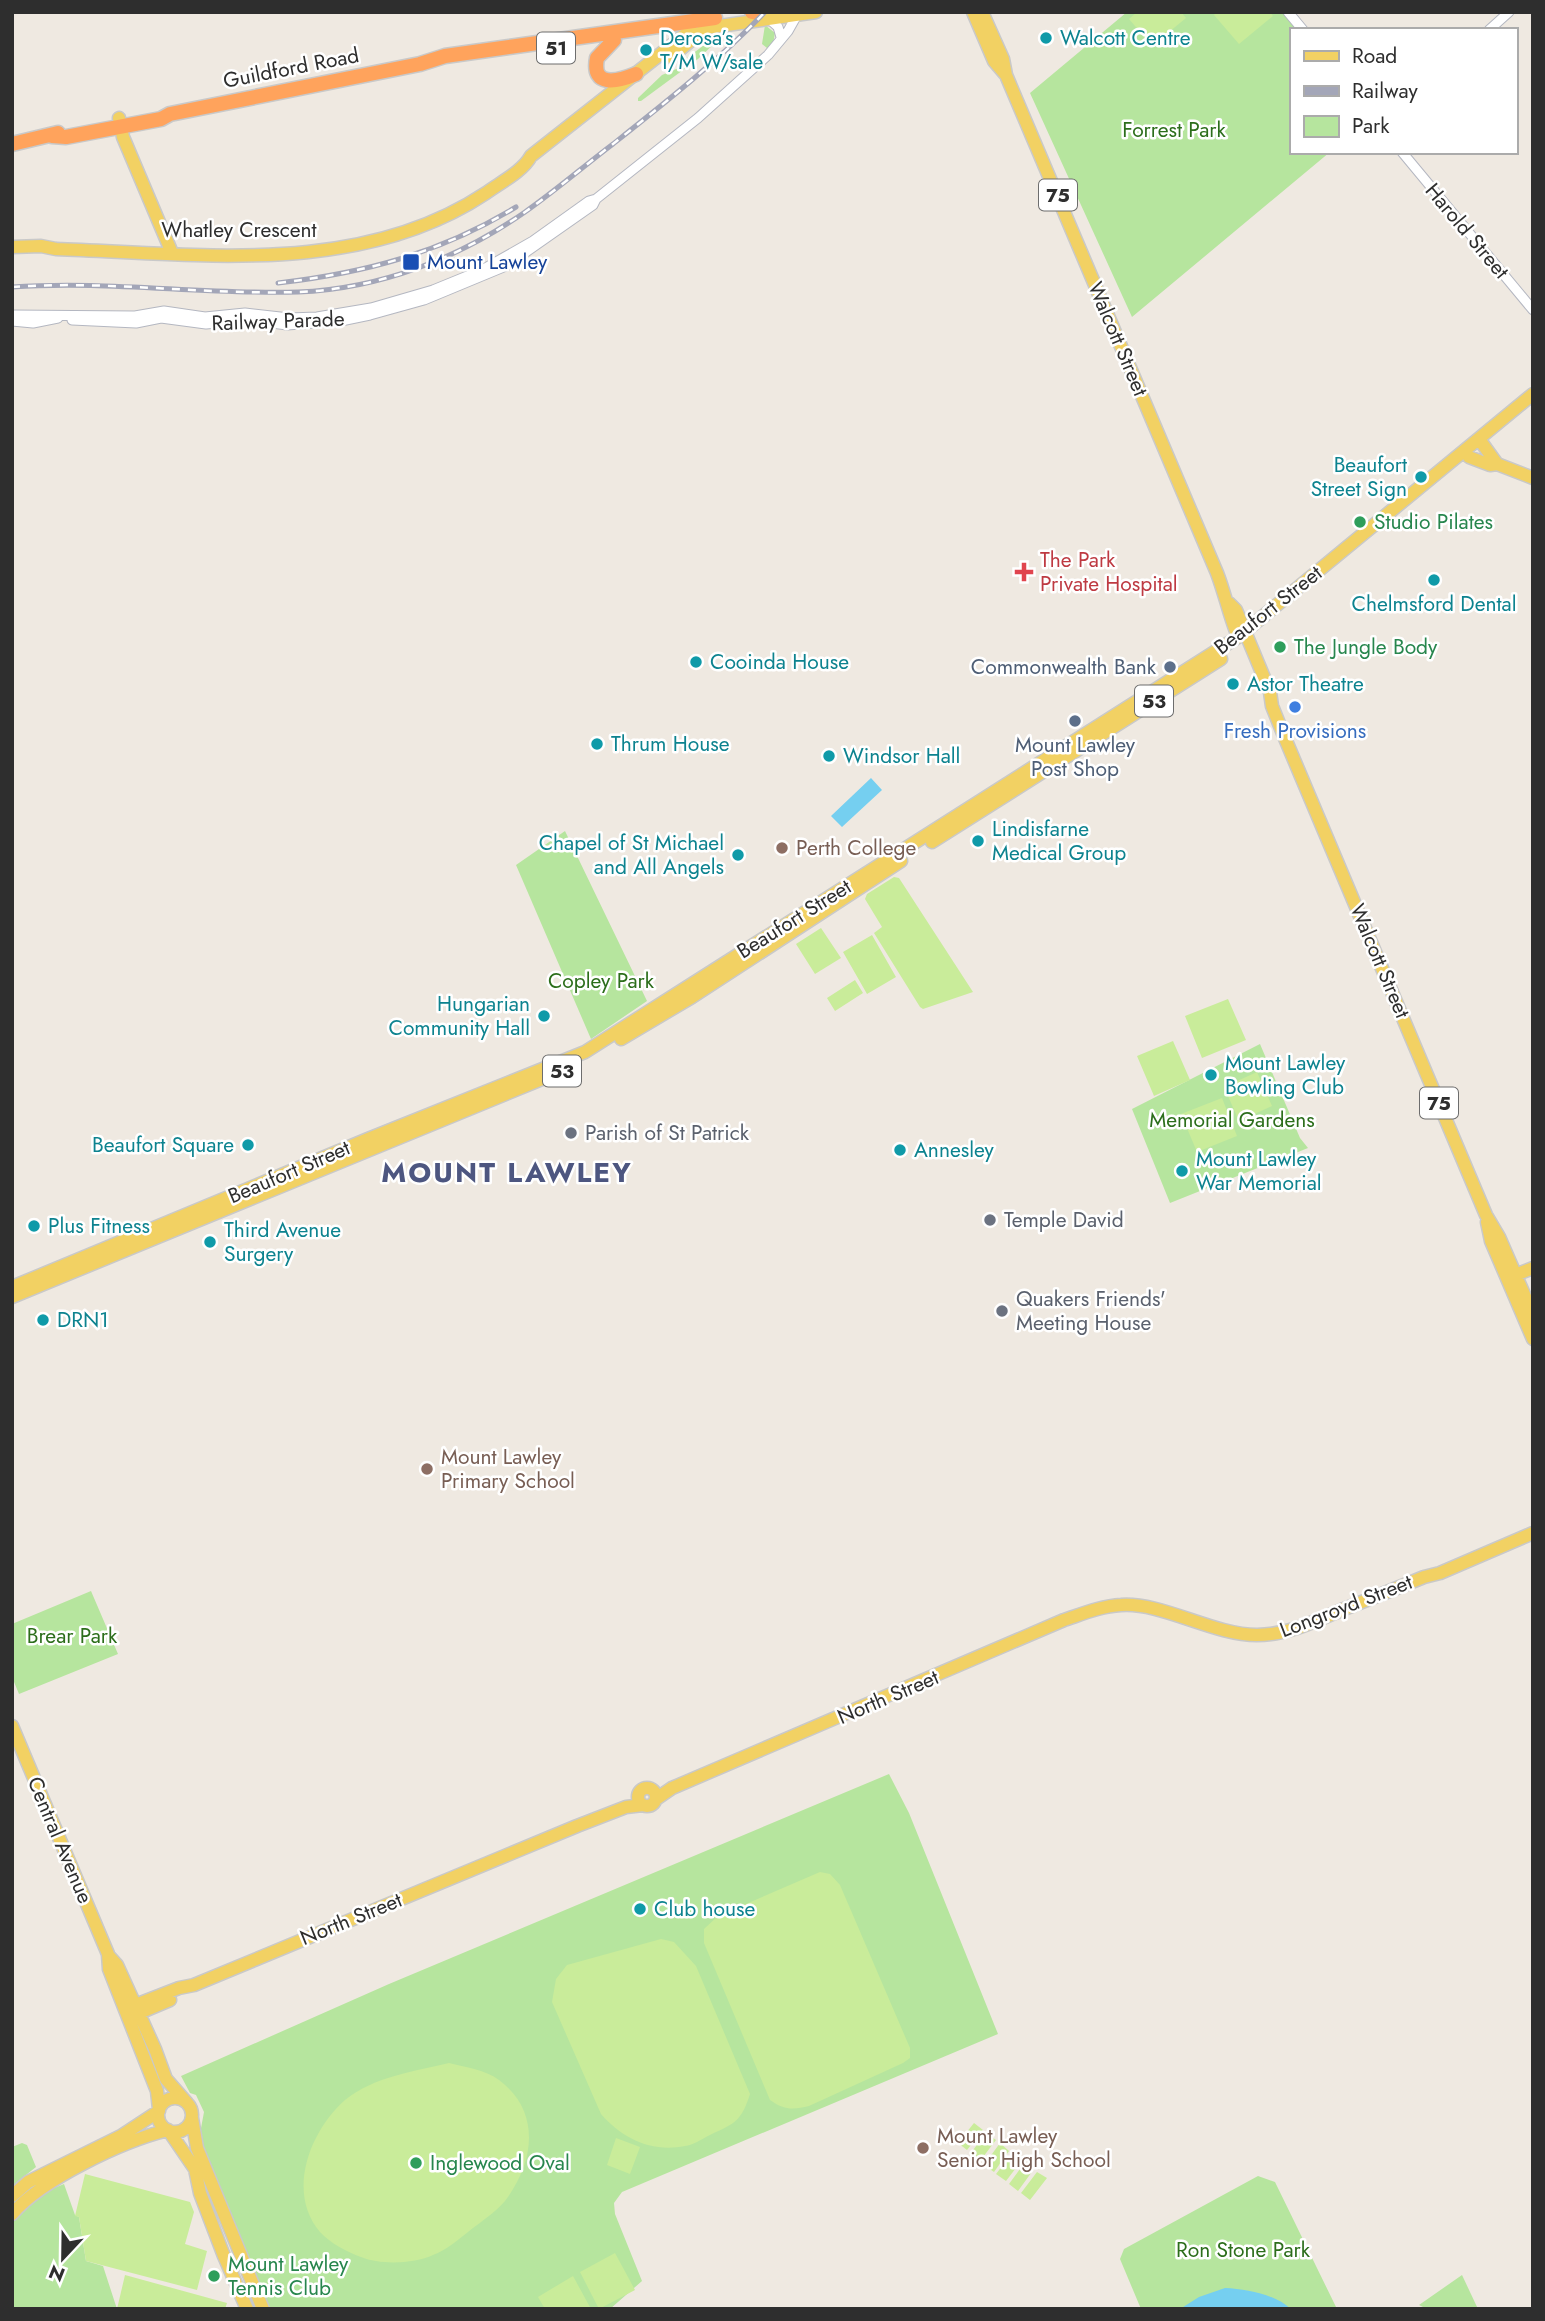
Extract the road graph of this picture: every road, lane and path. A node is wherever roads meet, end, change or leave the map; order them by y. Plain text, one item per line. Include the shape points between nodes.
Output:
1 (817, 12) edge
2 (973, 12) edge
3 (982, 12) edge
4 (1288, 12) edge
5 (1509, 12) edge
6 (761, 14) edge
7 (797, 15) junction
8 (706, 21) edge
9 (1301, 28) edge
10 (1491, 28) edge
11 (781, 37) junction
12 (614, 40) junction
13 (420, 64) junction
14 (636, 74) junction
15 (1006, 75) junction
16 (120, 123) junction
17 (12, 144) edge
18 (1404, 154) edge
19 (527, 163) junction
20 (596, 199) junction
21 (12, 247) edge
22 (56, 249) junction
23 (172, 253) junction
24 (12, 254) edge
25 (1533, 310) edge
26 (12, 315) edge
27 (12, 321) edge
28 (1533, 394) edge
29 (1533, 405) edge
30 (1481, 443) junction
31 (1469, 457) junction
32 (1497, 464) junction
33 (1533, 478) edge
34 (1243, 639) junction
35 (1533, 1268) edge
36 (1533, 1277) edge
37 (1513, 1281) junction
38 (12, 1287) edge
39 (12, 1297) edge
40 (1533, 1315) edge
41 (1533, 1339) edge
42 (1533, 1525) edge
43 (1533, 1533) edge
44 (1424, 1577) junction
45 (1104, 1608) joint
46 (12, 1726) edge
47 (131, 2011) junction
48 (187, 2103) junction
49 (159, 2110) junction
50 (192, 2118) junction
51 (168, 2131) junction
52 (12, 2196) edge
53 (12, 2214) edge
54 (254, 2287) junction
55 (246, 2306) edge
56 (263, 2309) edge

1 - 7 main road, Guildford Road / 51
2 - 15 main road, Walcott Street / 75 via 994,61
3 - 15 main road, Walcott Street / 75
4 - 9 street
5 - 10 street
6 - 7 main road, Guildford Road / 51
6 - 8 main road, Guildford Road / 51
6 - 11 street via 778,27
7 - 11 street, Railway Parade
8 - 12 highway, Guildford Road / 51
8 - 13 highway, Guildford Road / 51 via 444,56
8 - 14 main road, Whatley Crescent
8 - 19 main road, Whatley Crescent via 692,40 535,162
11 - 20 street, Railway Parade via 775,49 698,118
12 - 13 highway, Guildford Road / 51
12 - 14 highway via 597,58 599,75 614,82
13 - 16 highway, Guildford Road / 51 via 161,119
14 - 19 main road, Whatley Crescent
15 - 34 main road, Walcott Street / 75 via 1229,603 1236,610
16 - 17 highway, Guildford Road / 51
16 - 23 main road
18 - 25 street, Harold Street
19 - 23 main road, Whatley Crescent via 434,222 373,242 293,253
20 - 26 street, Railway Parade via 482,270 371,308 289,318 164,312
20 - 27 street, Railway Parade via 531,251 479,279 424,300 341,321 287,325 249,320 205,324 161,318 136,323 58,318
21 - 22 main road, Whatley Crescent
22 - 23 main road, Whatley Crescent
22 - 24 main road, Whatley Crescent
28 - 30 main road, Beaufort Street / 53
29 - 30 main road, Beaufort Street / 53
30 - 31 main road, Beaufort Street / 53
30 - 32 main road
30 - 34 main road, Beaufort Street / 53
31 - 32 main road
31 - 34 main road, Beaufort Street / 53
32 - 33 main road
34 - 37 main road, Walcott Street / 75 via 1486,1215 1491,1241
34 - 38 main road, Beaufort Street / 53 via 585,1052
34 - 39 main road, Beaufort Street / 53 via 591,1058
35 - 37 main road
36 - 37 main road
37 - 40 main road, Walcott Street / 75
37 - 41 main road, Walcott Street / 75
42 - 44 main road, Longroyd Street
43 - 44 main road, Longroyd Street
44 - 45 main road, Longroyd Street via 1279,1633 1226,1631 1146,1608
45 - 47 main road, North Street via 1064,1620 655,1795 650,1806 641,1801
46 - 47 main road, Central Avenue via 108,1954 109,1969
47 - 48 main road, Central Avenue via 155,2049 166,2079
47 - 49 main road, Central Avenue
48 - 49 main road via 171,2099
48 - 50 main road
49 - 51 main road via 159,2121
49 - 52 main road via 121,2136 28,2182
50 - 51 main road via 185,2129
50 - 54 main road via 197,2148
51 - 53 main road via 127,2144 52,2180 23,2200
51 - 55 main road via 195,2169 200,2193
54 - 55 main road
54 - 56 main road

